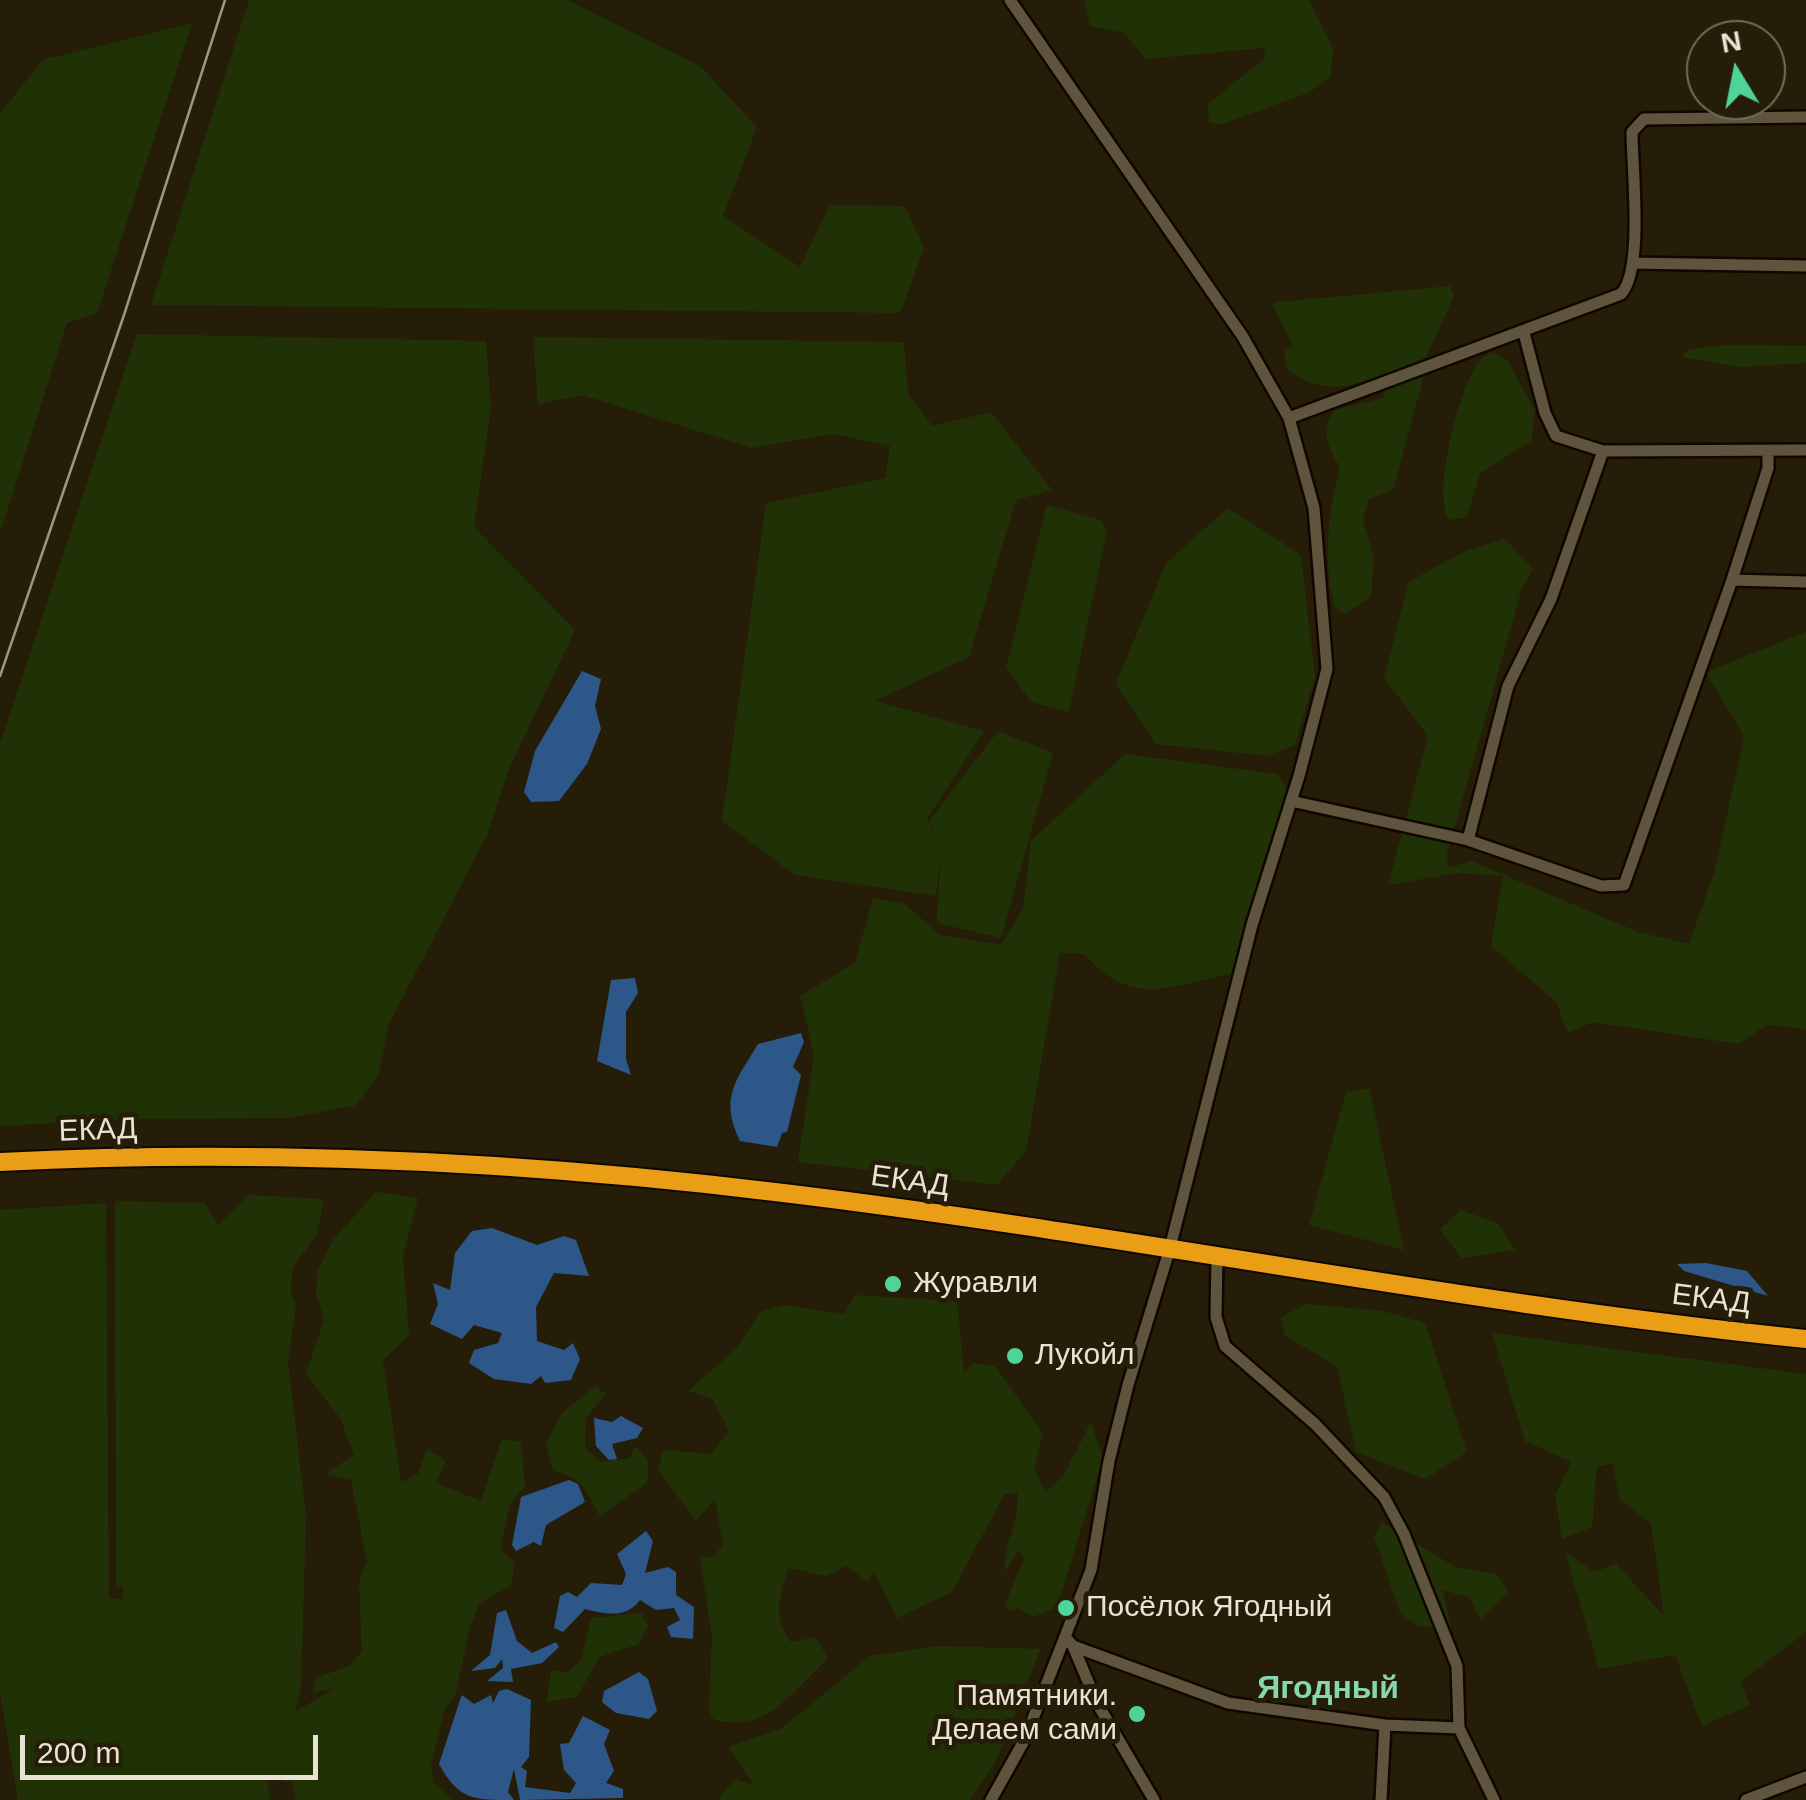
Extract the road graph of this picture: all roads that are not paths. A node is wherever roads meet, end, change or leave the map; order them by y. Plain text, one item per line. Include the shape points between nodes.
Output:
1 (1010, 0) edge
2 (1806, 117) edge
3 (1633, 263) junction
4 (1806, 266) edge
5 (1524, 333) junction
6 (1290, 418) junction
7 (1768, 450) junction
8 (1806, 450) edge
9 (1603, 451) junction
10 (1732, 580) junction
11 (1806, 582) edge
12 (1292, 800) junction
13 (1468, 840) junction
14 (0, 1162) edge
15 (1170, 1248) junction
16 (1217, 1256) junction
17 (1206, 1300) dead end
18 (1216, 1312) junction
19 (1806, 1339) edge
20 (1070, 1642) junction
21 (1385, 1725) junction
22 (1459, 1728) junction
23 (1806, 1777) edge
24 (990, 1800) edge
25 (1154, 1800) edge
26 (1381, 1800) edge
27 (1494, 1800) edge
28 (1746, 1800) edge

1 - 6 street via 1243,337
2 - 3 street via 1636,124
3 - 4 street
3 - 5 street via 1630,285 1613,299
5 - 6 street
5 - 9 street via 1556,436
6 - 12 street via 1314,508 1327,669
7 - 8 street
7 - 9 street
7 - 10 street
9 - 13 street via 1551,600 1508,686
10 - 11 street
10 - 13 street via 1629,878 1617,889 1601,886
12 - 13 street
12 - 15 street via 1252,925
14 - 15 highway, ЕКАД via 189,1156 575,1173 773,1191
15 - 16 highway, ЕКАД
15 - 20 street via 1128,1385 1094,1560
16 - 18 street
16 - 19 highway, ЕКАД
17 - 18 street
18 - 22 street via 1225,1346 1384,1497 1449,1639
20 - 21 street via 1228,1704
20 - 24 street
20 - 25 street
21 - 22 street
21 - 26 street
22 - 27 street
23 - 28 street

